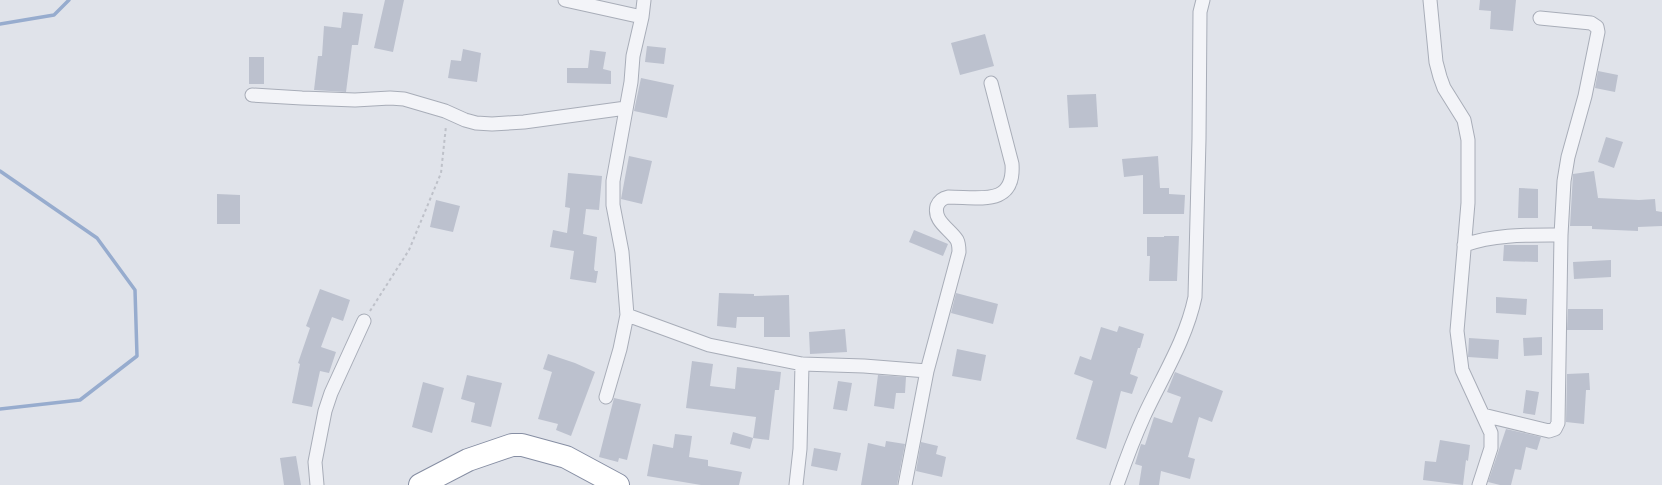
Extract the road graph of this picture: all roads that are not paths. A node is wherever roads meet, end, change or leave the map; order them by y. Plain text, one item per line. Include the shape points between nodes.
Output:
1 (565, 0) edge
2 (644, 0) edge
3 (1203, 0) edge
4 (1430, 0) edge
5 (642, 17) junction
6 (1540, 18) dead end
7 (991, 83) dead end
8 (252, 95) dead end
9 (626, 108) junction
10 (1561, 235) junction
11 (1464, 245) junction
12 (627, 315) junction
13 (364, 321) road end
14 (802, 364) junction
15 (927, 371) junction
16 (606, 397) dead end
17 (1483, 415) junction
18 (317, 485) edge
19 (420, 485) edge
20 (618, 485) edge
21 (796, 485) edge
22 (905, 485) edge
23 (1117, 485) edge
24 (1479, 485) edge

1 - 5 street
2 - 5 street
3 - 23 street via 1200,12 1195,297 1183,338 1144,417
4 - 11 street via 1436,62 1440,77 1464,120 1468,140 1468,203
5 - 9 street via 633,56
6 - 10 street via 1591,23 1597,27 1598,32 1585,96 1568,157
7 - 15 street via 1013,174 1010,186 1002,195 944,198 938,204 937,217 956,240 959,248
8 - 9 street via 355,100 404,99 465,120 492,124
9 - 12 street via 613,180 613,205 622,252
10 - 11 street via 1499,236
10 - 17 street via 1557,427 1549,431
11 - 17 street via 1457,331 1462,370
12 - 14 street via 709,345
12 - 16 street
13 - 18 street via 325,411 315,462
14 - 15 street
14 - 21 street via 800,449
15 - 22 street
17 - 24 street via 1492,441
19 - 20 highway via 468,460 512,445 522,445 566,457

